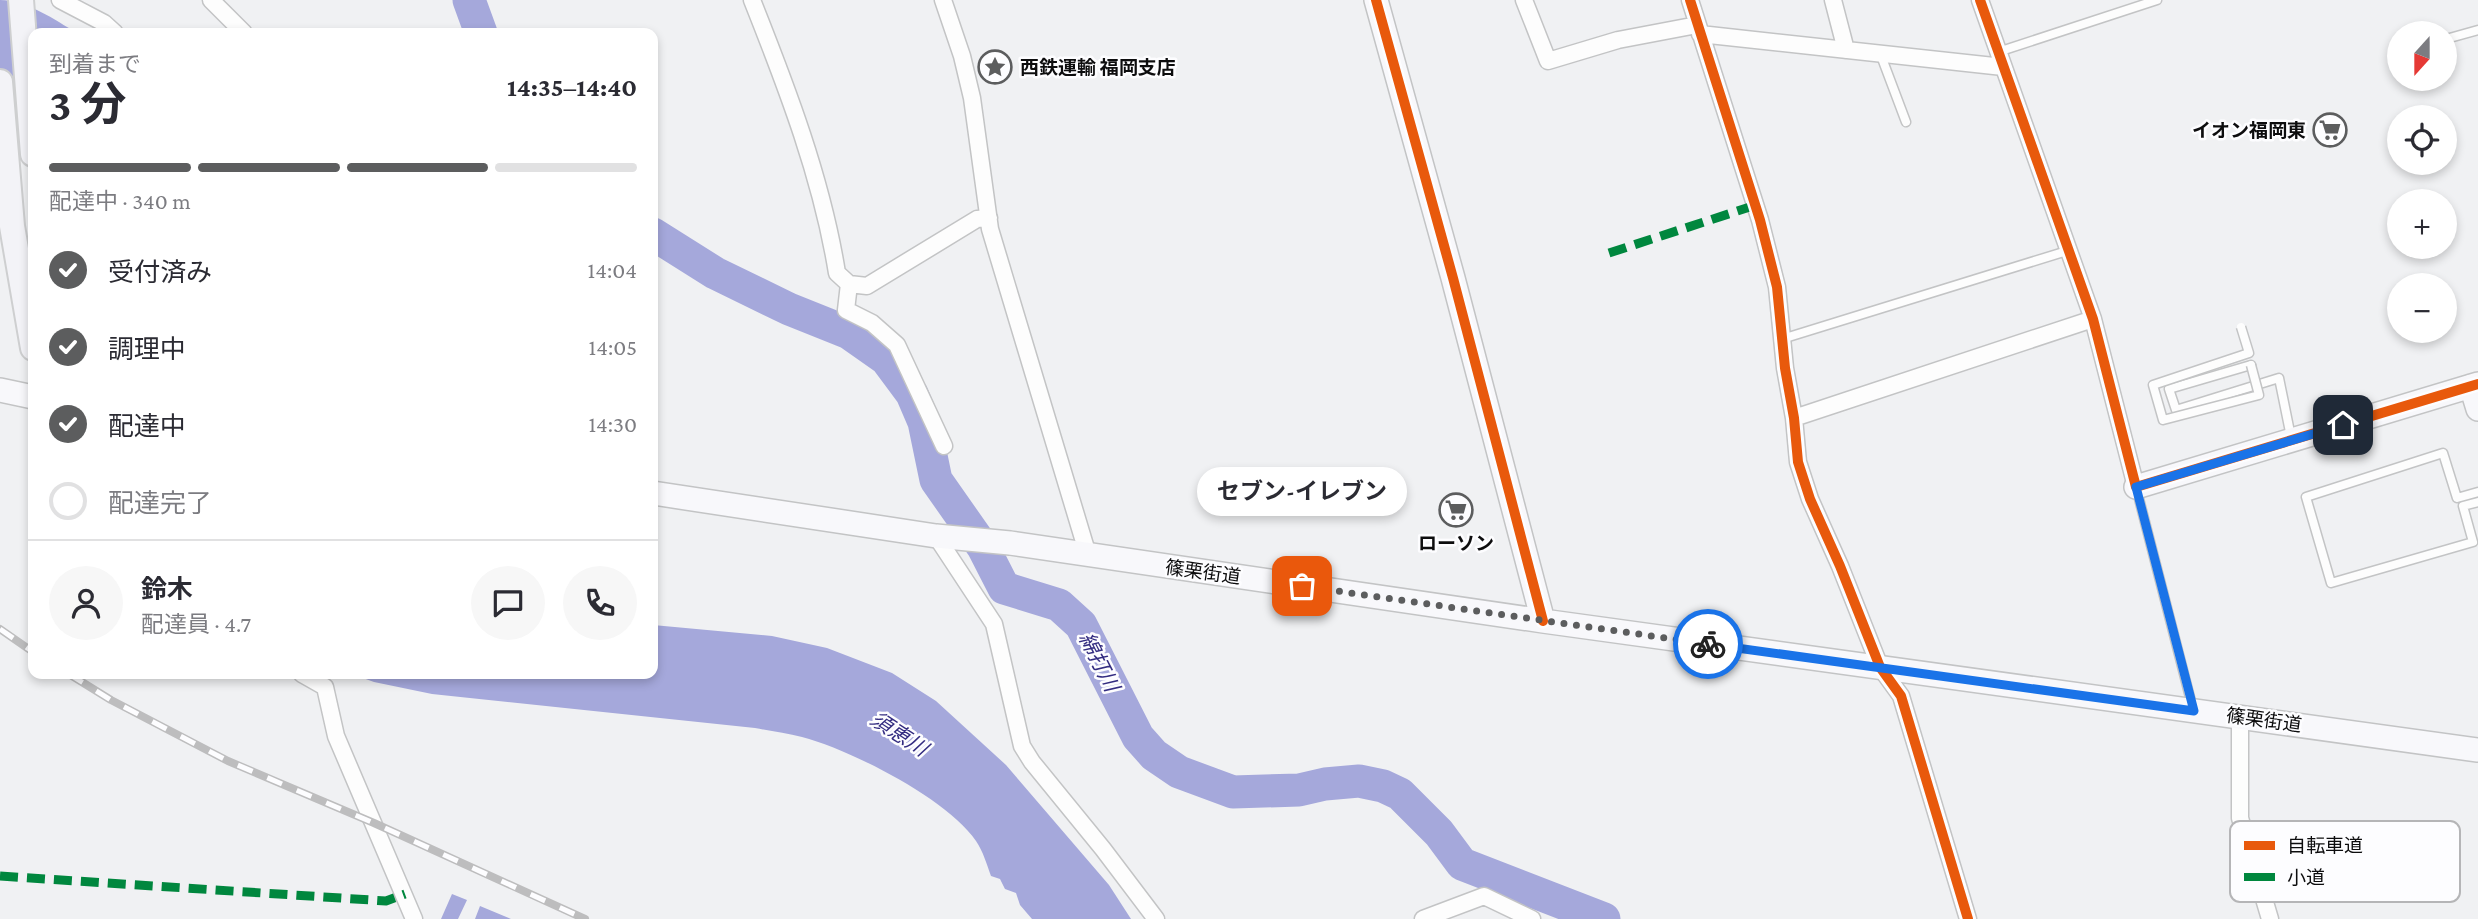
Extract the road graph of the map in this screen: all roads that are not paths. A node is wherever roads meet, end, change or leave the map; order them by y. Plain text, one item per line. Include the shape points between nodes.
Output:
1 (21, 0) edge
2 (60, 0) edge
3 (211, 0) edge
4 (752, 0) edge
5 (943, 0) edge
6 (1376, 0) edge
7 (1524, 0) edge
8 (1690, 0) edge
9 (1833, 0) edge
10 (1980, 0) edge
11 (2157, 0) edge
12 (110, 28) edge
13 (239, 28) edge
14 (1699, 29) junction
15 (2478, 30) edge
16 (2457, 36) edge
17 (1846, 50) junction
18 (1880, 53) junction
19 (2001, 60) junction
20 (0, 82) edge
21 (28, 92) edge
22 (1, 112) edge
23 (1906, 122) dead end
24 (989, 218) junction
25 (2070, 250) junction
26 (849, 284) junction
27 (28, 319) edge
28 (2093, 319) junction
29 (2242, 327) dead end
30 (1782, 339) junction
31 (2474, 385) edge
32 (0, 390) edge
33 (28, 396) edge
34 (2478, 410) edge
35 (1794, 418) junction
36 (2291, 440) junction
37 (944, 446) dead end
38 (2136, 487) junction
39 (2478, 492) edge
40 (658, 494) edge
41 (2478, 502) edge
42 (936, 536) junction
43 (1088, 555) junction
44 (1543, 621) junction
45 (1880, 667) junction
46 (311, 679) edge
47 (2194, 711) junction
48 (2241, 717) junction
49 (2478, 750) edge
50 (2241, 821) edge
51 (2265, 902) edge
52 (414, 919) edge
53 (1156, 919) edge
54 (1423, 919) edge
55 (1532, 919) edge
56 (1968, 919) edge
57 (2270, 919) edge

1 - 21 main road
2 - 12 street
3 - 13 street
4 - 26 street via 789,93 837,273
5 - 24 street via 972,98
6 - 44 main road
7 - 14 street via 1548,61 1618,40
8 - 14 street
9 - 17 street
10 - 19 street
11 - 19 lane
14 - 17 street
14 - 30 street via 1760,220 1777,287
15 - 16 lane
17 - 18 street
18 - 19 street
18 - 23 lane
19 - 25 street
20 - 22 main road
22 - 27 main road via 12,226
24 - 26 street via 977,219 867,286
24 - 43 street
25 - 28 street
25 - 30 lane
26 - 37 street via 846,310 872,323 897,345
28 - 35 street
28 - 38 street
29 - 36 lane, bridge via 2249,353 2153,385 2163,419 2259,395 2251,365 2169,389 2176,410 2279,378
30 - 35 street
31 - 34 main road
31 - 36 main road
32 - 33 main road
35 - 45 street via 1798,462 1810,499
36 - 38 main road
38 - 47 lane
39 - 41 lane via 2457,498 2443,453 2306,497 2331,583 2473,542 2463,506
40 - 42 main road
42 - 43 main road, 篠栗街道
42 - 53 street via 994,624 1022,746 1031,762
43 - 44 main road, 篠栗街道
44 - 45 main road, 篠栗街道
45 - 47 main road, 篠栗街道
45 - 56 street via 1901,696
46 - 52 street via 326,687 335,736
47 - 48 main road, 篠栗街道
48 - 49 main road, 篠栗街道
48 - 50 street
51 - 57 street
54 - 55 street via 1484,896

